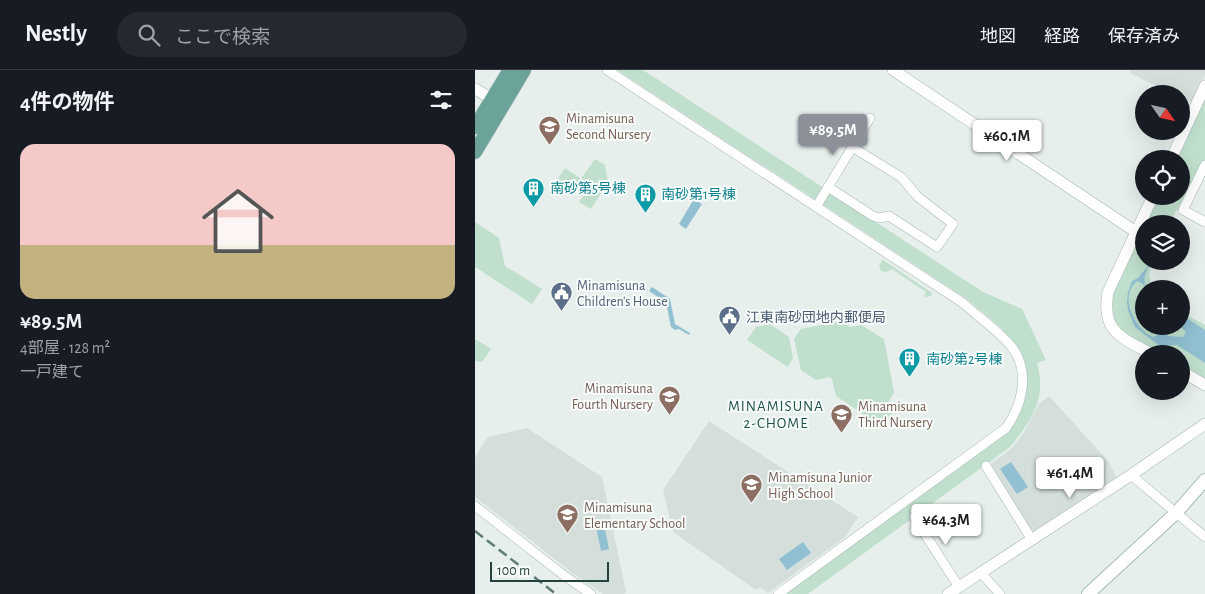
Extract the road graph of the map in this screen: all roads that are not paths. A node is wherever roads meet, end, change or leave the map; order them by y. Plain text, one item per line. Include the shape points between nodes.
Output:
1 (510, 70) edge
2 (524, 70) edge
3 (607, 70) edge
4 (897, 71) edge
5 (1205, 86) edge
6 (475, 89) edge
7 (498, 102) junction
8 (871, 118) dead end
9 (475, 128) edge
10 (852, 148) junction
11 (1175, 150) edge
12 (475, 152) edge
13 (1205, 165) edge
14 (828, 187) junction
15 (816, 207) junction
16 (1205, 222) edge
17 (1135, 231) edge
18 (1135, 234) edge
19 (1136, 345) edge
20 (1190, 376) edge
21 (1205, 385) edge
22 (1205, 424) edge
23 (986, 466) dead end
24 (1131, 475) junction
25 (1205, 480) edge
26 (1205, 492) edge
27 (475, 506) edge
28 (1179, 516) junction
29 (914, 517) dead end
30 (1205, 537) edge
31 (1031, 540) junction
32 (981, 573) junction
33 (959, 587) junction
34 (591, 594) edge
35 (778, 594) edge
36 (948, 594) edge
37 (1000, 594) edge
38 (1088, 594) edge
39 (1101, 594) edge

1 - 7 main road
2 - 7 main road
3 - 15 street
4 - 17 street
5 - 11 street
6 - 7 street
7 - 9 main road
7 - 12 main road
8 - 10 street
10 - 14 street
10 - 14 street via 901,178 918,197 953,224 937,247 889,216 873,216
13 - 16 street via 1183,210
14 - 15 street
15 - 35 street via 963,303 1010,345 1022,374 1022,394 1013,418 997,436
18 - 19 street via 1108,292 1106,315 1115,333
20 - 21 street
22 - 24 street
23 - 31 street
24 - 28 street
24 - 31 street
25 - 28 main road
26 - 28 main road
27 - 34 street
28 - 30 street
28 - 38 main road
28 - 39 main road
29 - 33 street
31 - 32 street
32 - 33 street
32 - 37 street
33 - 36 street

